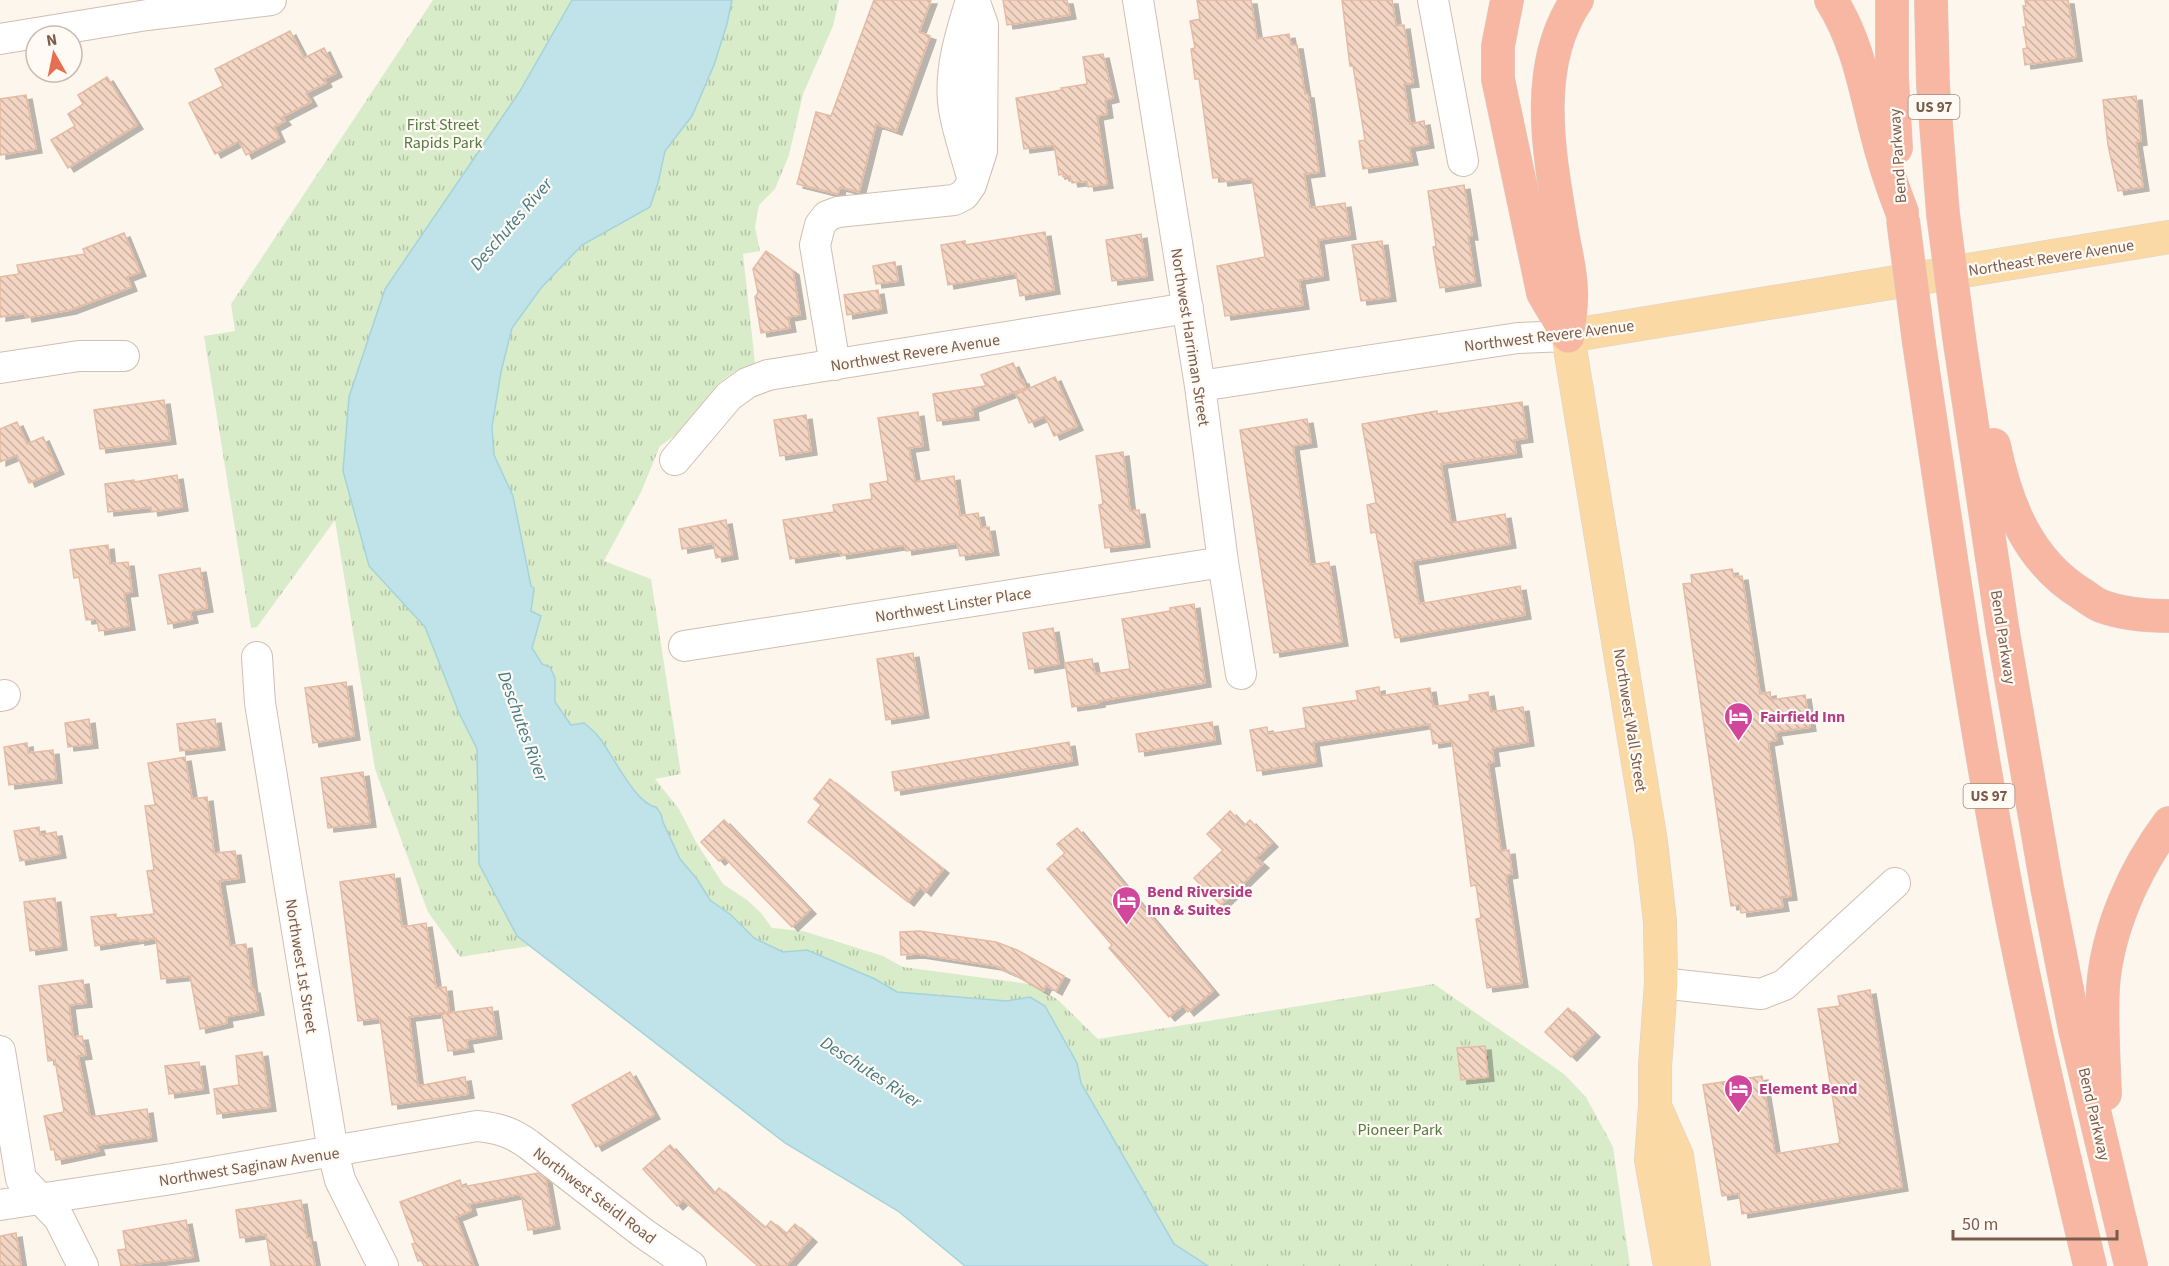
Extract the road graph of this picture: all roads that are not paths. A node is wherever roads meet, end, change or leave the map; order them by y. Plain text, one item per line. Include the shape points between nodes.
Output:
1 (271, 0) edge
2 (972, 0) edge
3 (1138, 0) edge
4 (1433, 0) edge
5 (1507, 0) edge
6 (1577, 0) edge
7 (1831, 0) edge
8 (1892, 0) edge
9 (1931, 0) edge
10 (146, 7) edge
11 (0, 39) edge
12 (1463, 161) dead end
13 (1902, 216) junction
14 (2169, 237) edge
15 (1933, 276) joint
16 (1188, 308) junction
17 (1568, 336) junction
18 (1959, 342) junction
19 (124, 356) dead end
20 (835, 365) junction
21 (0, 368) edge
22 (1200, 386) junction
23 (675, 460) dead end
24 (1223, 562) junction
25 (2169, 616) edge
26 (684, 646) dead end
27 (257, 657) dead end
28 (1241, 674) dead end
29 (2169, 824) edge
30 (1895, 883) dead end
31 (1661, 983) junction
32 (0, 1051) edge
33 (1655, 1106) junction
34 (497, 1128) joint
35 (333, 1152) junction
36 (2109, 1174) junction
37 (40, 1199) junction
38 (0, 1205) edge
39 (2128, 1251) edge
40 (2087, 1255) edge
41 (83, 1266) edge
42 (383, 1266) edge
43 (691, 1266) edge
44 (1686, 1266) edge

1 - 10 street
2 - 20 street via 983,25 982,152 973,180 964,195 954,200 838,212 827,216 820,225 814,245
3 - 16 street, Northwest Harriman Street
4 - 12 street
5 - 17 highway via 1497,46 1498,79 1543,293
6 - 17 highway via 1566,16 1551,62 1548,116 1550,160 1572,289
7 - 13 highway via 1854,45
8 - 13 highway, Bend Parkway / US 97 via 1893,97
9 - 18 highway, Bend Parkway / US 97, bridge via 1933,94
10 - 11 street
13 - 40 highway, Bend Parkway / US 97, bridge via 2001,861
14 - 15 main road, Northeast Revere Avenue
15 - 17 main road, Northwest Revere Avenue
16 - 20 street, Northwest Revere Avenue
16 - 22 street, Northwest Harriman Street
17 - 22 street, Northwest Revere Avenue via 1518,338
17 - 31 main road, Northwest Wall Street via 1651,842 1660,922
18 - 25 highway via 1984,407 2009,502 2032,548 2064,583 2101,606 2140,616
18 - 36 highway, Bend Parkway / US 97 via 2045,875 2075,1030
19 - 21 street via 79,356
20 - 23 street, Northwest Revere Avenue via 768,375 747,383 729,396
22 - 24 street, Northwest Harriman Street
24 - 26 street, Northwest Linster Place
24 - 28 street, Northwest Harriman Street
27 - 35 street, Northwest 1st Street via 260,703
29 - 36 highway via 2154,843 2128,893 2110,944 2102,1024
30 - 31 street via 1784,985 1761,994
31 - 33 main road, Northwest Wall Street
32 - 37 street via 21,1179
33 - 44 main road, Northwest Wall Street via 1677,1156
33 - 44 main road, Northwest Wall Street via 1651,1160 1657,1189 1672,1215 1680,1259
34 - 35 street, Northwest Saginaw Avenue via 477,1126
34 - 43 street, Northwest Steidl Road via 528,1144
35 - 37 street, Northwest Saginaw Avenue
35 - 42 street, Northwest 1st Street via 340,1179
36 - 39 highway, Bend Parkway / US 97
37 - 38 street, Northwest Saginaw Avenue
37 - 41 street via 58,1218

